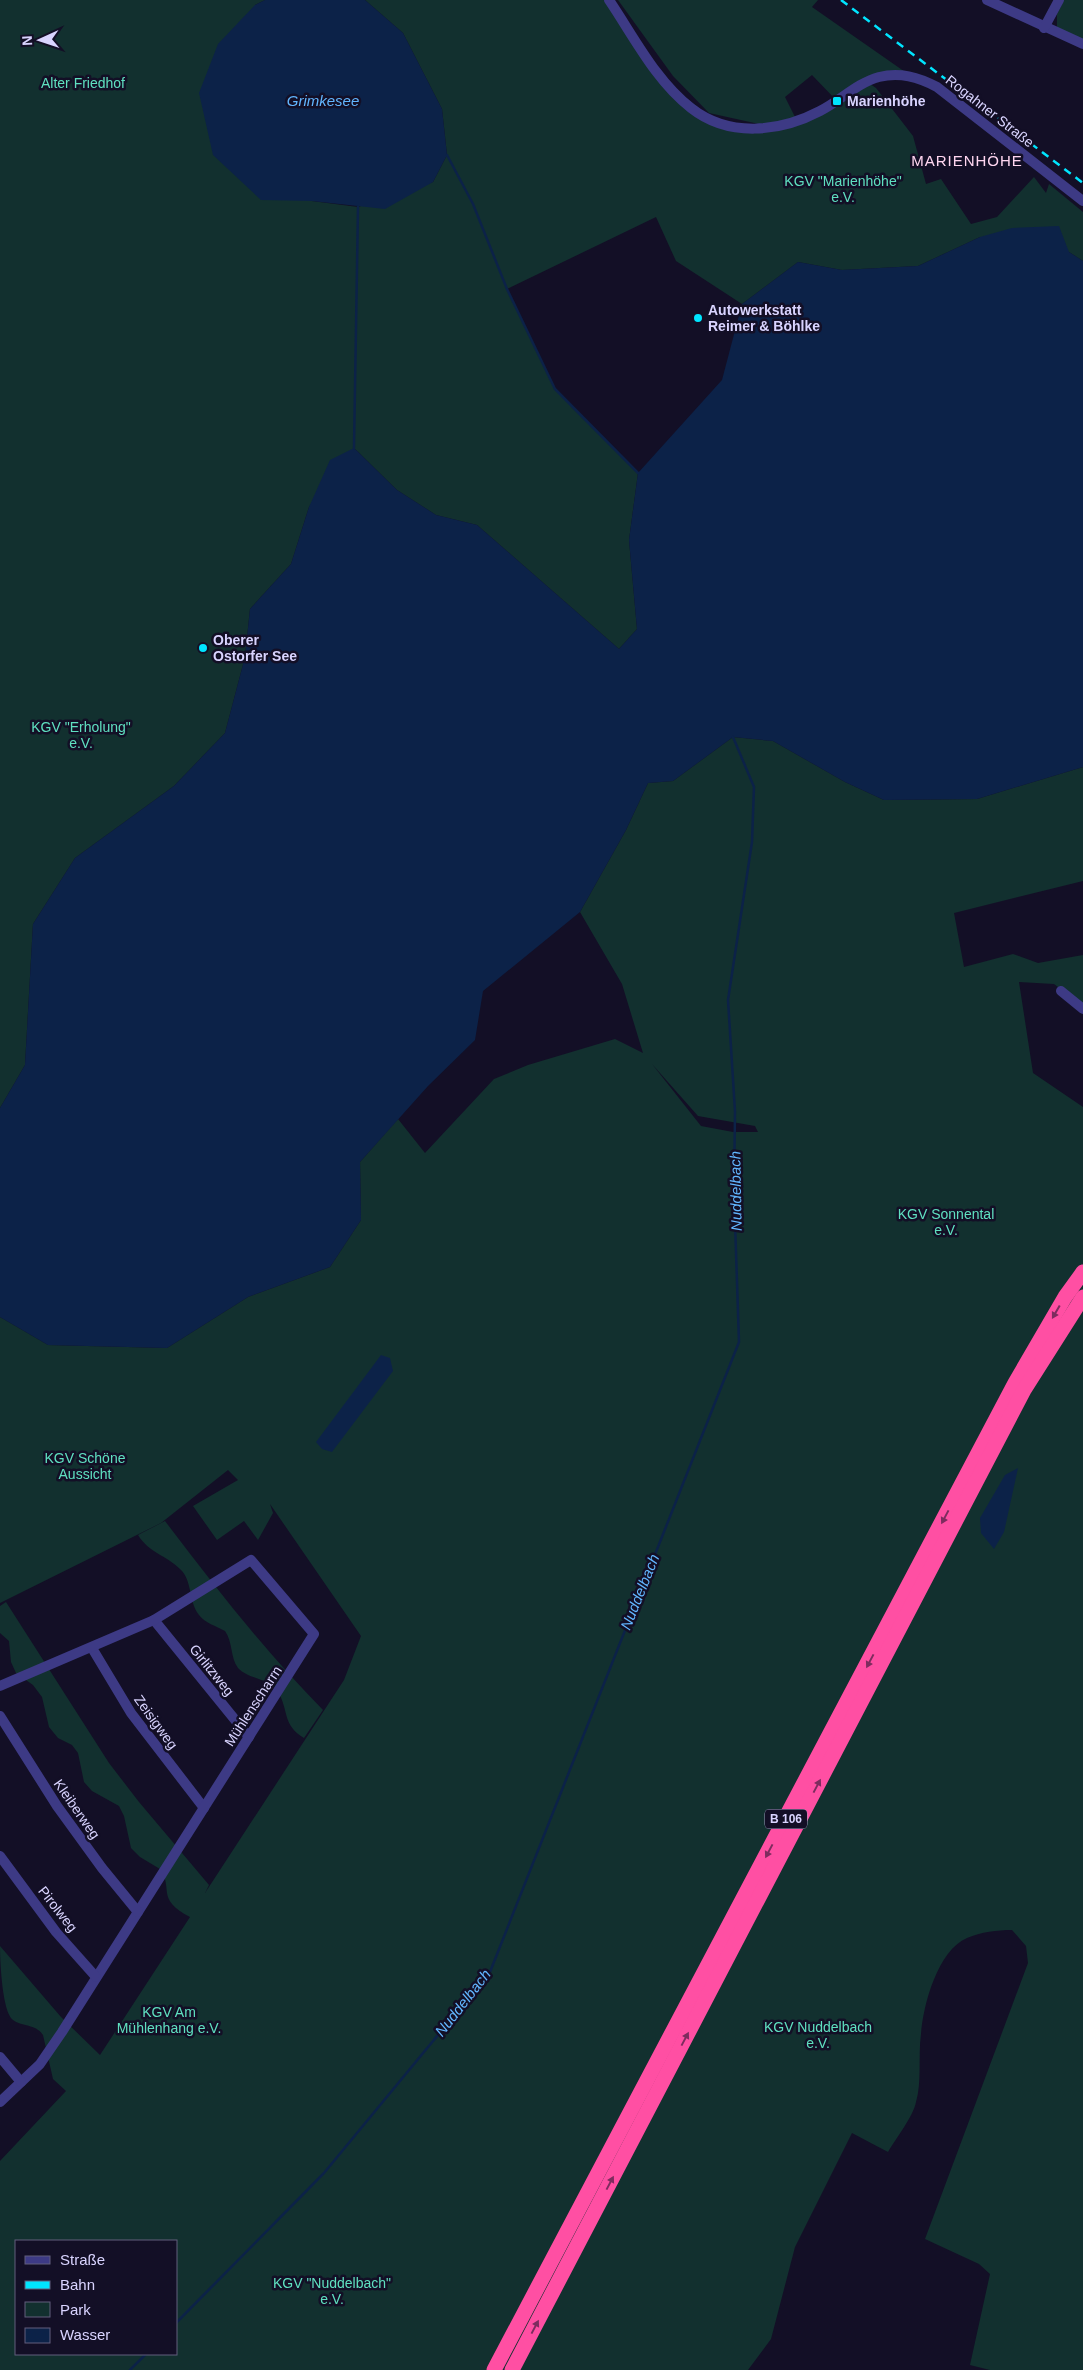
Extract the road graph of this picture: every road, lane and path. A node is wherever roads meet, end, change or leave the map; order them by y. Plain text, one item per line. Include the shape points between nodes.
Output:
1 (609, 0) edge
2 (987, 0) edge
3 (1058, 0) edge
4 (1044, 28) junction
5 (1083, 44) edge
6 (1083, 201) edge
7 (1062, 991) dead end
8 (1083, 1009) edge
9 (1083, 1272) edge
10 (1083, 1297) edge
11 (154, 1620) junction
12 (92, 1648) junction
13 (0, 1686) edge
14 (0, 1716) edge
15 (249, 1737) junction
16 (204, 1808) junction
17 (0, 1856) edge
18 (138, 1912) junction
19 (96, 1977) junction
20 (0, 2057) edge
21 (21, 2082) junction
22 (0, 2102) edge
23 (494, 2370) edge
24 (512, 2370) edge

1 - 6 street, Rogahner Straße via 663,80 692,109 717,122 741,129 765,129 820,111 878,77 913,76 937,87
2 - 4 street
3 - 4 street
4 - 5 street
7 - 8 street
9 -> 23 highway, B 106 via 1015,1383
24 -> 10 highway, B 106 via 1024,1390
11 - 12 street, Mühlenscharrn
11 - 15 street, Girlitzweg
11 - 15 street, Mühlenscharrn via 251,1560 314,1634
12 - 13 street, Mühlenscharrn
12 - 16 street, Zeisigweg via 131,1712
14 - 18 street, Kleiberweg via 56,1806
15 - 16 street, Mühlenscharrn
16 - 18 street, Mühlenscharrn
17 - 19 street, Pirolweg via 56,1932
18 - 19 street, Mühlenscharrn
19 - 21 street, Mühlenscharrn via 40,2064
20 - 21 street
21 - 22 street, Mühlenscharrn

